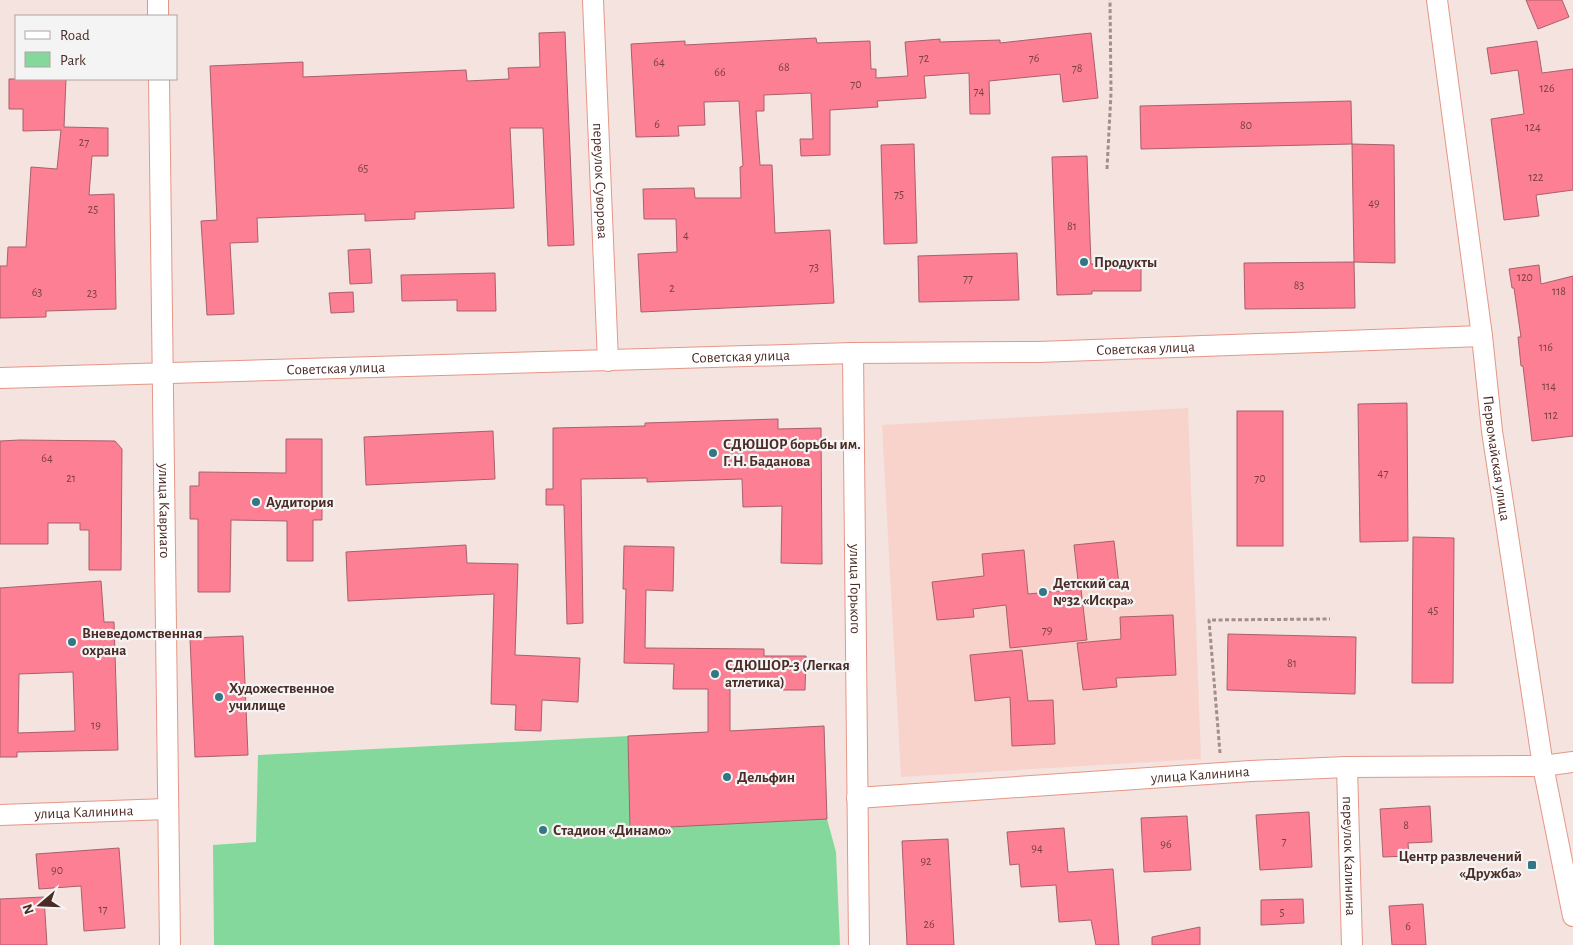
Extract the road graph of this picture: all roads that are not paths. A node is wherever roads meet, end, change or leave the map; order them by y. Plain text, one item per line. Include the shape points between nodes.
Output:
1 (158, 0) edge
2 (593, 0) edge
3 (1437, 0) edge
4 (158, 15) edge
5 (159, 80) edge
6 (1482, 336) junction
7 (853, 353) junction
8 (608, 361) junction
9 (162, 374) junction
10 (0, 378) edge
11 (1573, 762) edge
12 (1543, 766) junction
13 (1347, 767) junction
14 (857, 798) junction
15 (168, 809) junction
16 (0, 815) edge
17 (1573, 916) edge
18 (170, 945) edge
19 (859, 945) edge
20 (1352, 945) edge

1 - 4 street
2 - 8 street, переулок Суворова
3 - 6 street, Первомайская улица
5 - 9 street, улица Кавриаго
6 - 7 street, Советская улица via 1038,352
6 - 12 street, Первомайская улица via 1492,431
7 - 8 street, Советская улица
7 - 14 street, улица Горького
8 - 9 street, Советская улица
9 - 10 street, Советская улица
9 - 15 street, улица Кавриаго
11 - 12 street, улица Калинина
12 - 13 street, улица Калинина
12 - 17 street, Первомайская улица
13 - 14 street, улица Калинина
13 - 20 street, переулок Калинина
14 - 19 street, улица Горького
15 - 16 street, улица Калинина
15 - 18 street, улица Кавриаго

